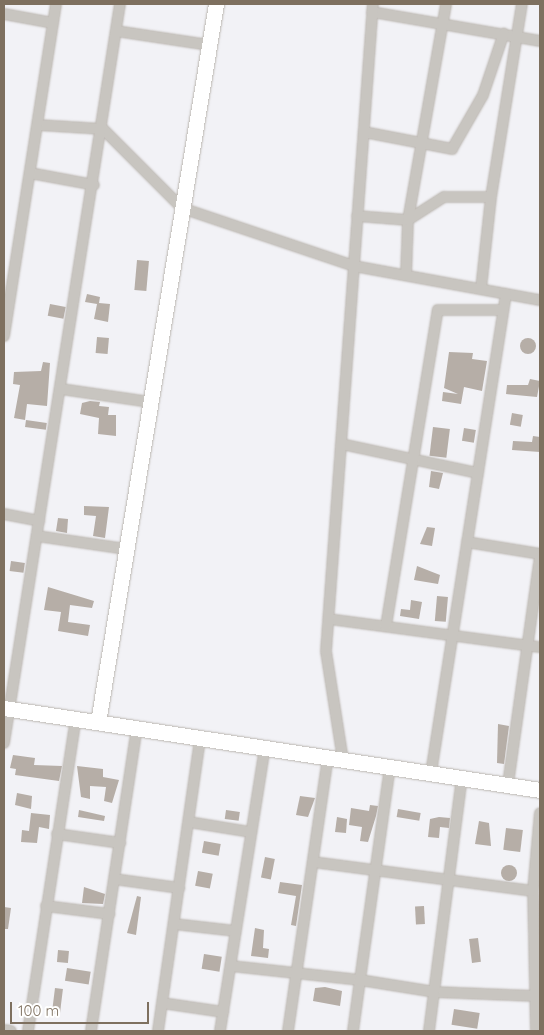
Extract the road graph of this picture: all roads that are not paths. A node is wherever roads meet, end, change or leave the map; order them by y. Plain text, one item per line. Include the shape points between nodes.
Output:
1 (56, 4) edge
2 (120, 4) edge
3 (216, 4) edge
4 (446, 4) edge
5 (522, 4) edge
6 (373, 8) edge
7 (4, 14) edge
8 (443, 22) junction
9 (53, 24) junction
10 (116, 31) junction
11 (504, 33) junction
12 (517, 37) junction
13 (540, 41) edge
14 (209, 45) junction
15 (38, 124) junction
16 (103, 129) junction
17 (364, 132) junction
18 (421, 145) junction
19 (30, 173) junction
20 (94, 185) junction
21 (491, 197) junction
22 (182, 208) junction
23 (358, 216) junction
24 (408, 220) junction
25 (354, 266) junction
26 (406, 275) junction
27 (481, 289) junction
28 (506, 294) junction
29 (540, 300) edge
30 (503, 310) junction
31 (4, 336) edge
32 (60, 389) junction
33 (150, 402) junction
34 (341, 444) junction
35 (414, 460) junction
36 (478, 473) junction
37 (4, 514) edge
38 (39, 521) junction
39 (37, 536) junction
40 (467, 542) junction
41 (126, 549) junction
42 (540, 556) edge
43 (328, 619) junction
44 (386, 626) junction
45 (453, 635) junction
46 (528, 645) junction
47 (540, 647) edge
48 (6, 708) edge
49 (76, 719) junction
50 (98, 722) junction
51 (137, 728) junction
52 (200, 738) junction
53 (4, 743) edge
54 (266, 748) junction
55 (335, 758) junction
56 (390, 767) junction
57 (431, 773) junction
58 (462, 778) junction
59 (508, 784) junction
60 (540, 790) edge
61 (540, 813) edge
62 (189, 822) junction
63 (251, 832) junction
64 (57, 834) junction
65 (120, 843) junction
66 (313, 862) junction
67 (378, 871) junction
68 (114, 879) junction
69 (446, 881) junction
70 (179, 888) junction
71 (533, 890) junction
72 (46, 906) junction
73 (109, 914) junction
74 (174, 924) junction
75 (236, 931) junction
76 (537, 942) edge
77 (231, 966) junction
78 (296, 975) junction
79 (360, 980) junction
80 (436, 992) junction
81 (535, 996) junction
82 (162, 1004) junction
83 (223, 1012) junction
84 (4, 1030) edge
85 (12, 1031) edge
86 (28, 1031) edge
87 (91, 1031) edge
88 (158, 1031) edge
89 (220, 1031) edge
90 (288, 1031) edge
91 (353, 1031) edge
92 (429, 1031) edge
93 (536, 1031) edge

1 - 9 street
2 - 10 street
3 - 14 street
4 - 8 street
5 - 12 street
6 - 8 street
6 - 17 street
7 - 9 street
8 - 11 street
8 - 18 street
9 - 15 street
10 - 14 street
10 - 16 street
11 - 12 street
11 - 18 street via 483,95 452,149
12 - 13 street
12 - 21 street
14 - 22 street
15 - 16 street
15 - 19 street
16 - 20 street
16 - 22 street
17 - 18 street
17 - 23 street
18 - 24 street
19 - 20 street
19 - 31 street
20 - 32 street
21 - 24 street via 444,197
21 - 27 street
22 - 25 street
22 - 33 street
23 - 24 street
23 - 25 street
24 - 26 street
25 - 26 street
25 - 34 street
26 - 27 street
27 - 28 street
28 - 29 street
28 - 30 street
30 - 35 street via 438,310
30 - 36 street
32 - 33 street
32 - 38 street
33 - 41 street
34 - 35 street
34 - 43 street
35 - 36 street
35 - 44 street
36 - 40 street
37 - 38 street
38 - 39 street
39 - 41 street
39 - 48 street
40 - 42 street
40 - 45 street
41 - 50 street
42 - 46 street
43 - 44 street
43 - 55 street via 326,651
44 - 45 street
45 - 46 street
45 - 57 street
46 - 47 street
46 - 59 street
48 - 49 street
48 - 53 street
49 - 50 street
49 - 64 street
50 - 51 street
51 - 52 street
51 - 65 street
52 - 54 street
52 - 62 street
54 - 55 street
54 - 63 street
55 - 56 street
55 - 66 street
56 - 57 street
56 - 67 street
57 - 58 street
58 - 59 street
58 - 69 street
59 - 60 street
61 - 71 street
62 - 63 street
62 - 70 street
63 - 75 street
64 - 65 street
64 - 72 street
65 - 68 street
66 - 67 street
66 - 78 street
67 - 69 street
67 - 79 street
68 - 70 street
68 - 73 street
69 - 71 street
69 - 80 street
70 - 74 street
71 - 76 street
72 - 73 street
72 - 86 street
73 - 87 street
74 - 75 street
74 - 82 street
75 - 77 street
76 - 81 street
77 - 78 street
77 - 83 street
78 - 79 street
78 - 90 street
79 - 80 street
79 - 91 street
80 - 81 street
80 - 92 street
81 - 93 street
82 - 83 street
82 - 88 street
83 - 89 street
84 - 85 street

